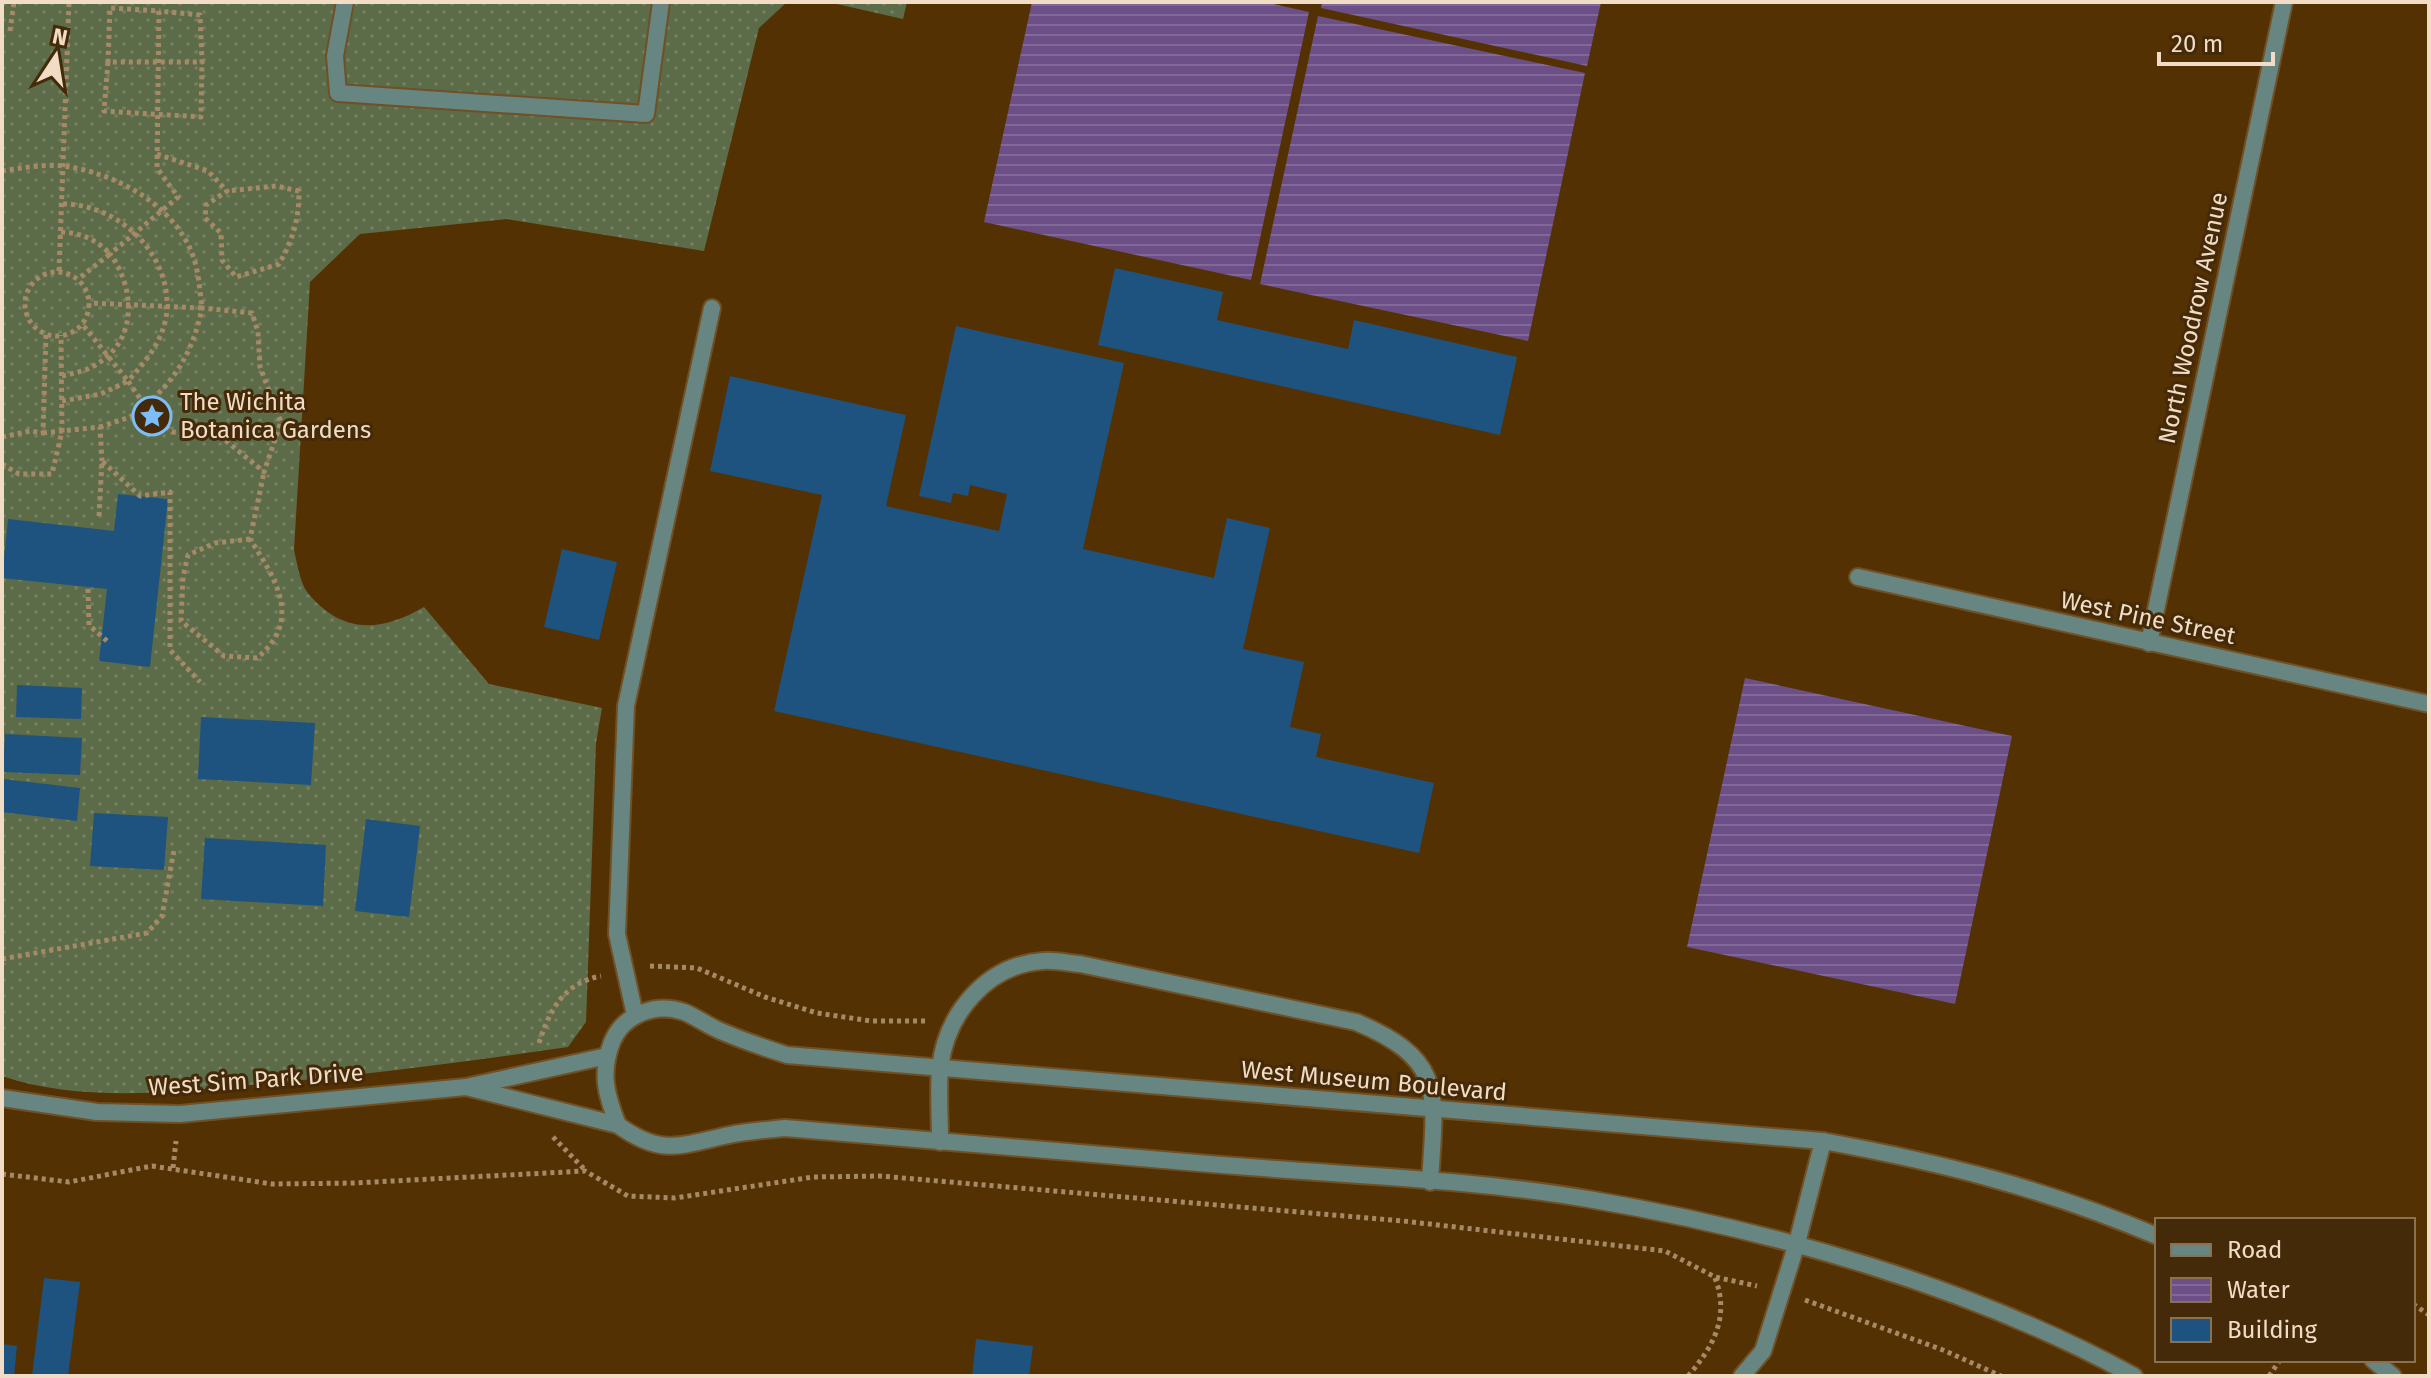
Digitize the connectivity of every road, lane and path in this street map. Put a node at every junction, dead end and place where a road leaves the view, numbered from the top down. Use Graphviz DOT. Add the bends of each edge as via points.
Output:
graph roads {
  1 [pos="14,2"];
  2 [pos="69,2"];
  3 [pos="345,2"];
  4 [pos="661,2"];
  5 [pos="2284,2"];
  6 [pos="159,11"];
  7 [pos="10,31"];
  8 [pos="158,59"];
  9 [pos="108,62"];
  10 [pos="202,62"];
  11 [pos="157,116"];
  12 [pos="157,154"];
  13 [pos="62,166"];
  14 [pos="2,171"];
  15 [pos="227,191"];
  16 [pos="63,204"];
  17 [pos="162,211"];
  18 [pos="61,232"];
  19 [pos="135,233"];
  20 [pos="110,254"];
  21 [pos="59,271"];
  22 [pos="78,279"];
  23 [pos="91,303"];
  24 [pos="131,305"];
  25 [pos="167,307"];
  26 [pos="202,308"];
  27 [pos="712,308"];
  28 [pos="82,324"];
  29 [pos="46,333"];
  30 [pos="61,335"];
  31 [pos="108,356"];
  32 [pos="62,376"];
  33 [pos="128,381"];
  34 [pos="62,401"];
  35 [pos="145,406"];
  36 [pos="100,427"];
  37 [pos="62,431"];
  38 [pos="43,433"];
  39 [pos="2,437"];
  40 [pos="102,461"];
  41 [pos="2,464"];
  42 [pos="264,472"];
  43 [pos="99,516"];
  44 [pos="250,539"];
  45 [pos="1858,577"];
  46 [pos="88,589"];
  47 [pos="107,641"];
  48 [pos="2149,643"];
  49 [pos="200,682"];
  50 [pos="2429,704"];
  51 [pos="174,850"];
  52 [pos="2,959"];
  53 [pos="635,1015"];
  54 [pos="607,1056"];
  55 [pos="940,1067"];
  56 [pos="466,1087"];
  57 [pos="2,1098"];
  58 [pos="1434,1110"];
  59 [pos="618,1125"];
  60 [pos="1823,1141"];
  61 [pos="940,1142"];
  62 [pos="2,1174"];
  63 [pos="1430,1182"];
  64 [pos="2155,1235"];
  65 [pos="1797,1243"];
  66 [pos="1715,1277"];
  67 [pos="1782,1292"];
  68 [pos="2376,1362"];
  69 [pos="1688,1376"];
  70 [pos="1742,1376"];
  71 [pos="2001,1376"];
  72 [pos="2134,1376"];
  73 [pos="2393,1376"];
  1 -- 7 [label="path"];
  2 -- 13 [label="path"];
  3 -- 4 [label="street" via="335,56 338,93 646,114"];
  5 -- 48 [label="street, North Woodrow Avenue"];
  6 -- 8 [label="path"];
  6 -- 9 [label="path" via="110,8"];
  6 -- 10 [label="path" via="200,15"];
  8 -- 9 [label="path"];
  8 -- 10 [label="path"];
  8 -- 11 [label="path"];
  9 -- 11 [label="path" via="104,111"];
  10 -- 11 [label="path" via="201,117"];
  11 -- 12 [label="path"];
  12 -- 15 [label="path" via="208,171"];
  12 -- 17 [label="path" via="157,168 178,197"];
  13 -- 14 [label="path"];
  13 -- 16 [label="path"];
  13 -- 17 [label="path" via="128,186"];
  15 -- 15 [label="path" via="206,205 205,218 221,233 222,260 236,277 279,264 299,216 299,191 276,186"];
  16 -- 18 [label="path"];
  16 -- 19 [label="path" via="107,211"];
  17 -- 19 [label="path"];
  17 -- 26 [label="path" via="194,259"];
  18 -- 20 [label="path" via="99,242"];
  18 -- 21 [label="path"];
  19 -- 20 [label="path"];
  19 -- 25 [label="path" via="153,255"];
  20 -- 22 [label="path"];
  20 -- 24 [label="path" via="122,270"];
  21 -- 22 [label="path"];
  21 -- 29 [label="path" via="34,280 25,300 29,320"];
  22 -- 23 [label="path"];
  23 -- 24 [label="path"];
  23 -- 28 [label="path"];
  24 -- 25 [label="path"];
  24 -- 31 [label="path" via="124,333"];
  25 -- 26 [label="path"];
  25 -- 33 [label="path" via="154,350"];
  26 -- 35 [label="path" via="184,364"];
  26 -- 42 [label="path" via="252,313 260,367 281,422"];
  27 -- 53 [label="street" via="626,706 617,934"];
  28 -- 30 [label="path"];
  28 -- 31 [label="path"];
  29 -- 30 [label="path"];
  29 -- 38 [label="path"];
  30 -- 32 [label="path"];
  31 -- 32 [label="path"];
  31 -- 33 [label="path"];
  32 -- 34 [label="path"];
  33 -- 34 [label="path" via="101,394"];
  33 -- 35 [label="path"];
  34 -- 37 [label="path"];
  35 -- 36 [label="path"];
  35 -- 42 [label="path" via="172,432 219,435"];
  36 -- 37 [label="path"];
  36 -- 40 [label="path"];
  37 -- 38 [label="path"];
  37 -- 41 [label="path" via="52,474 19,474"];
  38 -- 39 [label="path"];
  40 -- 43 [label="path"];
  40 -- 49 [label="path" via="140,496 170,492 170,650"];
  42 -- 44 [label="path"];
  44 -- 44 [label="path" via="278,583 282,610 275,643 257,658 224,656 181,621 183,577 188,555 215,543"];
  45 -- 48 [label="street, West Pine Street"];
  46 -- 47 [label="path" via="89,625"];
  48 -- 50 [label="street, West Pine Street"];
  51 -- 52 [label="path" via="162,916 147,933"];
  53 -- 54 [label="street" via="619,1026"];
  53 -- 55 [label="street, West Museum Boulevard" via="660,1009 683,1012 787,1055"];
  54 -- 56 [label="street"];
  54 -- 59 [label="street" via="603,1089"];
  55 -- 58 [label="street, West Museum Boulevard"];
  55 -- 58 [label="street" via="951,1021 973,993 1003,972 1042,961 1080,964 1356,1022 1384,1034 1418,1059 1429,1078"];
  55 -- 61 [label="street"];
  56 -- 57 [label="street, West Sim Park Drive" via="180,1114 97,1112"];
  56 -- 59 [label="street"];
  58 -- 60 [label="street, West Museum Boulevard"];
  58 -- 63 [label="street"];
  59 -- 61 [label="street" via="665,1148 785,1128"];
  60 -- 64 [label="street, West Museum Boulevard" via="2026,1186"];
  60 -- 65 [label="street"];
  61 -- 63 [label="street"];
  62 -- 66 [label="path" via="69,1182 152,1166 272,1184 313,1184 585,1171 628,1196 675,1198 813,1177 880,1176 1403,1221 1665,1251"];
  63 -- 65 [label="street" via="1584,1198"];
  65 -- 67 [label="street"];
  65 -- 72 [label="street" via="1916,1282"];
  66 -- 67 [label="path"];
  66 -- 69 [label="path" via="1723,1299 1719,1328"];
  67 -- 70 [label="street" via="1763,1351"];
  67 -- 71 [label="path"];
  68 -- 73 [label="street"];
}
